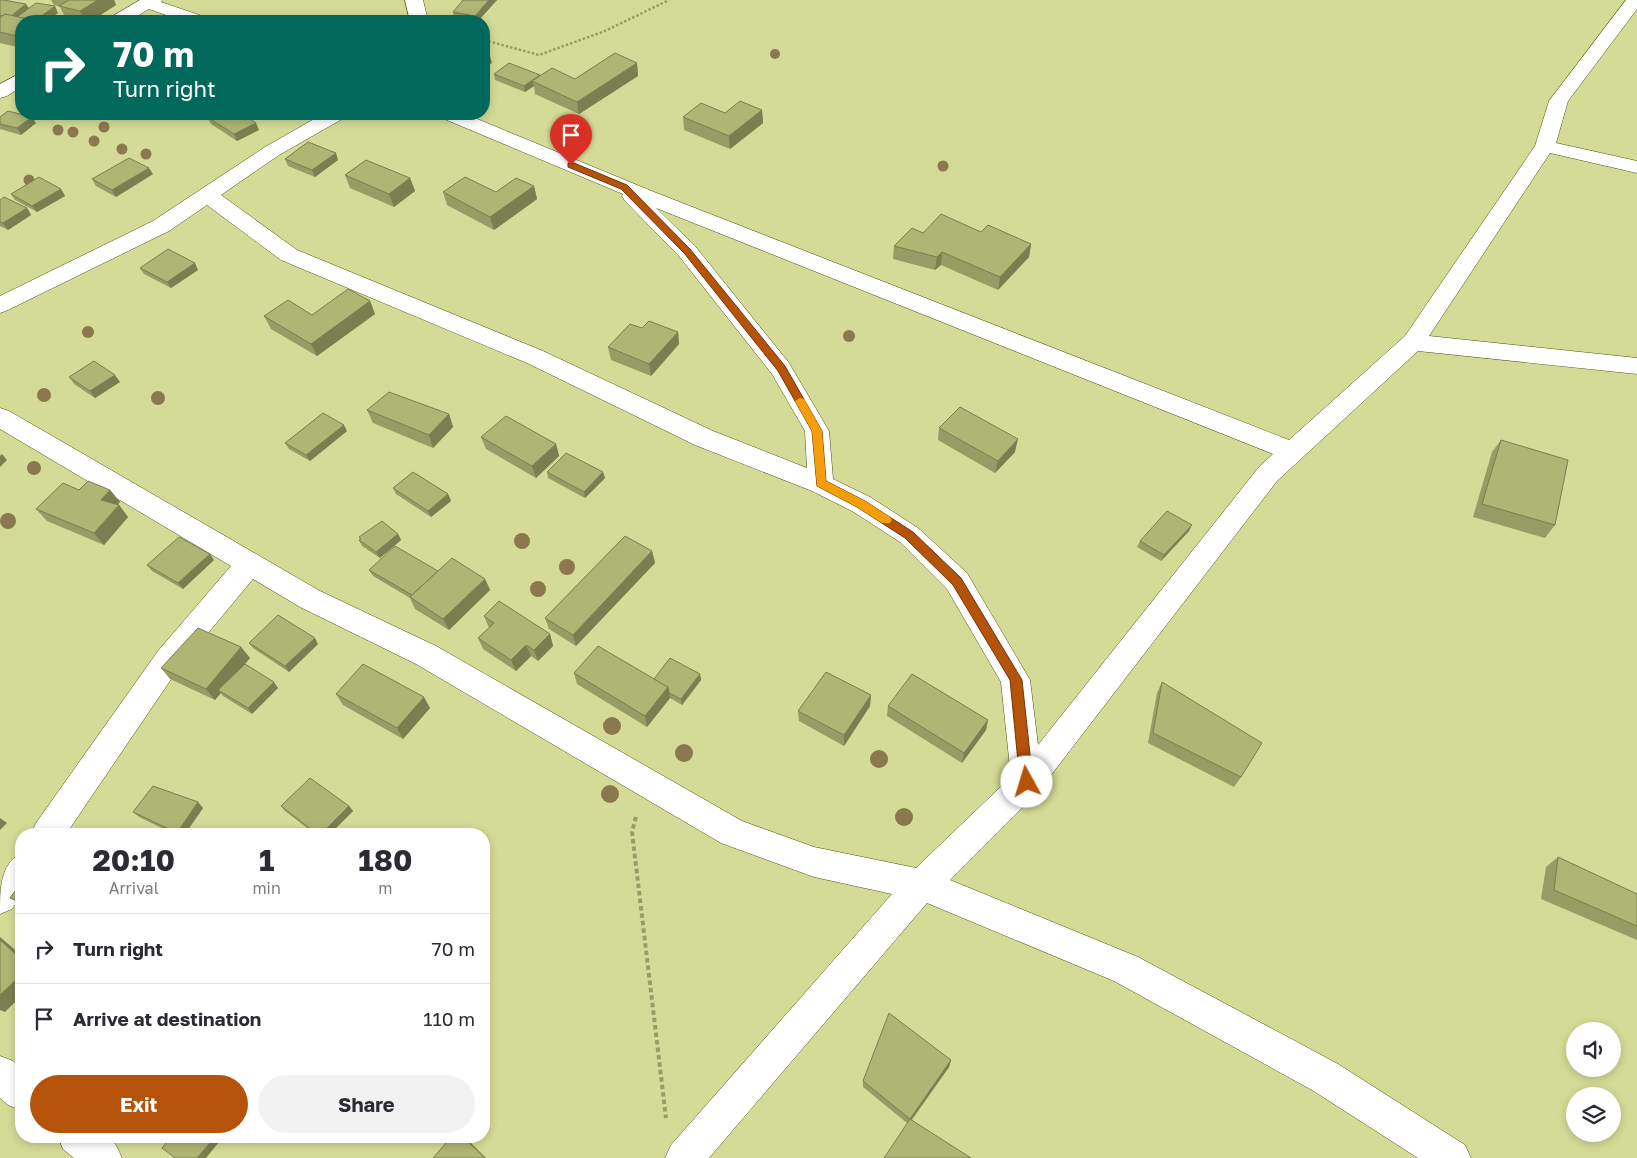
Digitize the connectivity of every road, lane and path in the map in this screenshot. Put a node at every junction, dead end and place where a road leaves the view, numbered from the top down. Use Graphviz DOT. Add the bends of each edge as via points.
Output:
graph roads {
  1 [pos="414,0"];
  2 [pos="668,0"];
  3 [pos="1635,0"];
  4 [pos="150,1"];
  5 [pos="128,15"];
  6 [pos="184,15"];
  7 [pos="418,15"];
  8 [pos="490,42"];
  9 [pos="15,83"];
  10 [pos="0,92"];
  11 [pos="326,120"];
  12 [pos="463,120"];
  13 [pos="1546,146"];
  14 [pos="1637,167"];
  15 [pos="624,187"];
  16 [pos="208,195"];
  17 [pos="0,305"];
  18 [pos="1413,342"];
  19 [pos="1637,366"];
  20 [pos="0,417"];
  21 [pos="1292,452"];
  22 [pos="821,484"];
  23 [pos="250,563"];
  24 [pos="646,782"];
  25 [pos="1027,782"];
  26 [pos="51,828"];
  27 [pos="15,877"];
  28 [pos="922,884"];
  29 [pos="0,898"];
  30 [pos="0,1074"];
  31 [pos="15,1087"];
  32 [pos="668,1128"];
  33 [pos="85,1143"];
  34 [pos="103,1158"];
  35 [pos="684,1158"];
  36 [pos="1452,1158"];
  1 -- 7 [label="street"];
  2 -- 8 [label="path" via="606,31 539,55"];
  3 -- 13 [label="street" via="1559,101"];
  4 -- 5 [label="street"];
  4 -- 6 [label="street"];
  9 -- 10 [label="street"];
  11 -- 16 [label="street" via="272,151"];
  12 -- 15 [label="street"];
  13 -- 14 [label="street"];
  13 -- 18 [label="street"];
  15 -- 21 [label="street"];
  15 -- 22 [label="street" via="687,251 782,369 817,431"];
  16 -- 17 [label="street" via="161,226"];
  16 -- 22 [label="street" via="288,254 535,357 704,438"];
  18 -- 19 [label="street"];
  18 -- 21 [label="street"];
  20 -- 23 [label="street"];
  21 -- 25 [label="street" via="1268,474"];
  22 -- 25 [label="street" via="861,504 909,535 957,581 1016,680"];
  23 -- 24 [label="street" via="310,599 426,655"];
  23 -- 26 [label="street" via="168,660"];
  24 -- 28 [label="street" via="732,832 814,862"];
  24 -- 32 [label="path" via="632,832"];
  25 -- 28 [label="street"];
  27 -- 29 [label="street"];
  28 -- 35 [label="street"];
  28 -- 36 [label="street" via="1126,969 1325,1077"];
  30 -- 31 [label="street"];
  33 -- 34 [label="street"];
}
